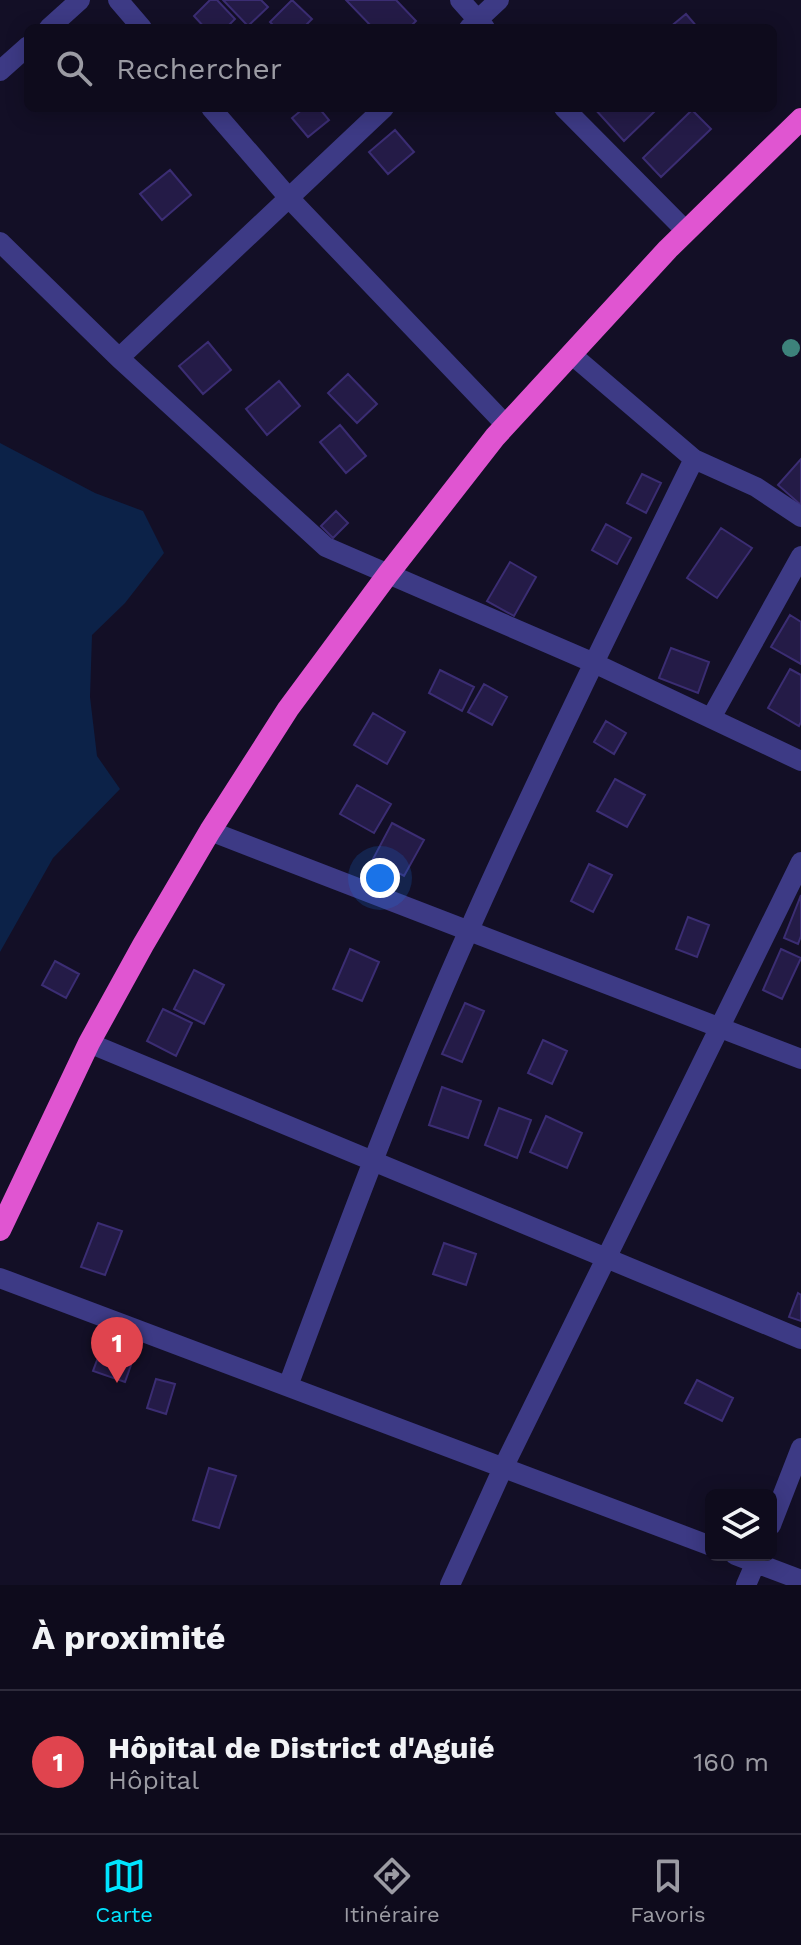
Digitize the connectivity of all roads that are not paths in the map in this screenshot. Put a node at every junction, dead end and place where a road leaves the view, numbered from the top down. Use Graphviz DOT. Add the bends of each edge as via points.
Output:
graph roads {
  1 [pos="80,0"];
  2 [pos="118,0"];
  3 [pos="460,0"];
  4 [pos="499,0"];
  5 [pos="53,24"];
  6 [pos="139,24"];
  7 [pos="476,24"];
  8 [pos="478,24"];
  9 [pos="24,50"];
  10 [pos="0,71"];
  11 [pos="214,112"];
  12 [pos="380,112"];
  13 [pos="568,112"];
  14 [pos="801,119"];
  15 [pos="289,198"];
  16 [pos="686,231"];
  17 [pos="0,242"];
  18 [pos="571,354"];
  19 [pos="119,358"];
  20 [pos="506,425"];
  21 [pos="694,459"];
  22 [pos="801,517"];
  23 [pos="801,556"];
  24 [pos="388,574"];
  25 [pos="594,663"];
  26 [pos="711,718"];
  27 [pos="801,761"];
  28 [pos="210,831"];
  29 [pos="801,862"];
  30 [pos="468,931"];
  31 [pos="721,1028"];
  32 [pos="89,1043"];
  33 [pos="801,1059"];
  34 [pos="372,1160"];
  35 [pos="0,1230"];
  36 [pos="606,1258"];
  37 [pos="0,1278"];
  38 [pos="801,1339"];
  39 [pos="288,1386"];
  40 [pos="801,1448"];
  41 [pos="503,1468"];
  42 [pos="777,1510"];
  43 [pos="705,1544"];
  44 [pos="757,1561"];
  45 [pos="762,1561"];
  46 [pos="801,1580"];
  47 [pos="450,1585"];
  48 [pos="746,1585"];
  1 -- 5 [label="street"];
  2 -- 6 [label="street"];
  3 -- 7 [label="street"];
  4 -- 8 [label="street"];
  9 -- 10 [label="street"];
  11 -- 15 [label="street"];
  12 -- 15 [label="street"];
  13 -- 16 [label="street"];
  14 -- 16 [label="highway"];
  15 -- 19 [label="street"];
  15 -- 20 [label="street"];
  16 -- 18 [label="highway"];
  17 -- 19 [label="street"];
  18 -- 20 [label="highway"];
  18 -- 21 [label="street"];
  19 -- 24 [label="street" via="326,547"];
  20 -- 24 [label="highway"];
  21 -- 22 [label="street" via="756,487"];
  21 -- 25 [label="street"];
  23 -- 26 [label="street"];
  24 -- 25 [label="street"];
  24 -- 28 [label="highway" via="288,709"];
  25 -- 26 [label="street"];
  25 -- 30 [label="street"];
  26 -- 27 [label="street"];
  28 -- 30 [label="street"];
  28 -- 32 [label="highway"];
  29 -- 31 [label="street"];
  30 -- 31 [label="street"];
  30 -- 34 [label="street"];
  31 -- 33 [label="street"];
  31 -- 36 [label="street"];
  32 -- 34 [label="street"];
  32 -- 35 [label="highway"];
  34 -- 36 [label="street"];
  34 -- 39 [label="street"];
  36 -- 38 [label="street"];
  36 -- 41 [label="street"];
  37 -- 39 [label="street"];
  39 -- 41 [label="street"];
  40 -- 42 [label="street"];
  41 -- 43 [label="street"];
  41 -- 47 [label="street"];
  44 -- 48 [label="street"];
  45 -- 46 [label="street"];
}
